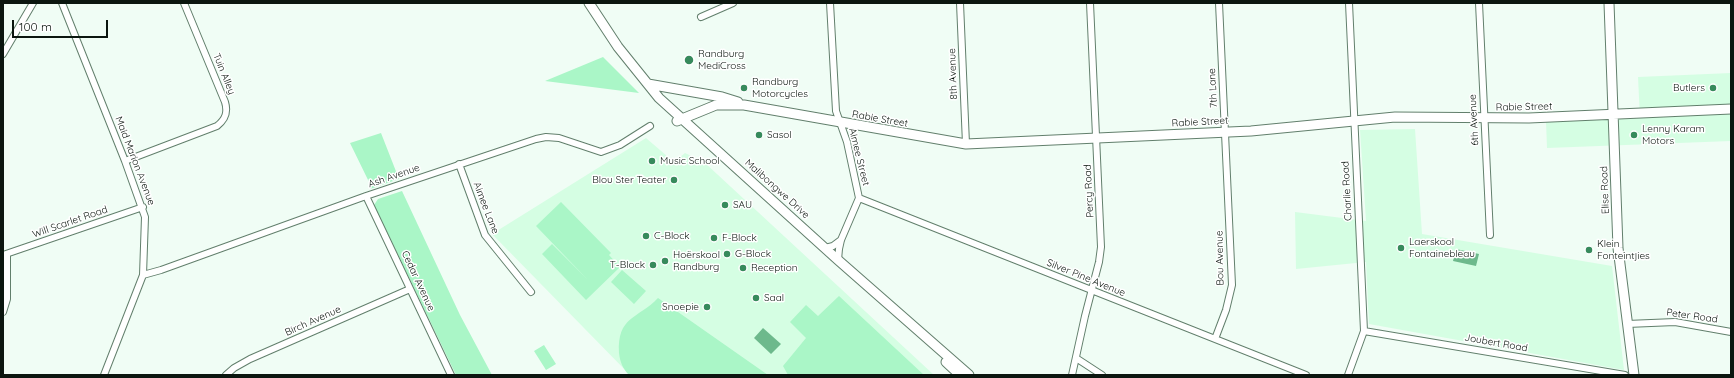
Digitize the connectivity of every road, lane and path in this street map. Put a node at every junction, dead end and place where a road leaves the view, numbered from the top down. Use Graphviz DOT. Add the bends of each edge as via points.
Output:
graph roads {
  1 [pos="33,3"];
  2 [pos="62,3"];
  3 [pos="184,3"];
  4 [pos="582,3"];
  5 [pos="589,3"];
  6 [pos="733,3"];
  7 [pos="830,3"];
  8 [pos="960,3"];
  9 [pos="1090,3"];
  10 [pos="1219,3"];
  11 [pos="1349,3"];
  12 [pos="1479,3"];
  13 [pos="1609,3"];
  14 [pos="701,17"];
  15 [pos="3,54"];
  16 [pos="648,84"];
  17 [pos="744,105"];
  18 [pos="1731,109"];
  19 [pos="1614,115"];
  20 [pos="1484,118"];
  21 [pos="680,120"];
  22 [pos="1354,120"];
  23 [pos="840,122"];
  24 [pos="650,126"];
  25 [pos="1226,132"];
  26 [pos="1096,138"];
  27 [pos="966,144"];
  28 [pos="125,161"];
  29 [pos="459,164"];
  30 [pos="366,196"];
  31 [pos="1228,196"];
  32 [pos="859,198"];
  33 [pos="143,208"];
  34 [pos="1490,235"];
  35 [pos="841,240"];
  36 [pos="825,248"];
  37 [pos="5,254"];
  38 [pos="838,260"];
  39 [pos="143,275"];
  40 [pos="410,289"];
  41 [pos="1091,291"];
  42 [pos="531,292"];
  43 [pos="3,312"];
  44 [pos="1627,324"];
  45 [pos="1364,331"];
  46 [pos="1731,332"];
  47 [pos="1215,340"];
  48 [pos="1076,358"];
  49 [pos="106,374"];
  50 [pos="226,375"];
  51 [pos="451,375"];
  52 [pos="960,375"];
  53 [pos="969,375"];
  54 [pos="1072,375"];
  55 [pos="1102,375"];
  56 [pos="1306,375"];
  57 [pos="1348,375"];
  58 [pos="1625,375"];
  59 [pos="1634,375"];
  1 -- 15 [label="street"];
  2 -- 28 [label="street, Maid Marion Avenue"];
  3 -- 28 [label="street, Tuin Alley" via="225,102 226,114 217,126"];
  4 -- 21 [label="street, Malibongwe Drive" via="627,68 653,99"];
  5 -- 16 [label="street, Malibongwe Drive" via="618,47"];
  6 -- 14 [label="street"];
  7 -- 23 [label="street, Aimee Street" via="836,106"];
  8 -- 27 [label="street, 8th Avenue"];
  9 -- 26 [label="street, Percy Road"];
  10 -- 25 [label="street, 7th Lane"];
  11 -- 22 [label="street, Charlie Road"];
  12 -- 20 [label="street, 6th Avenue"];
  13 -- 19 [label="street, Elise Road"];
  16 -- 17 [label="street" via="722,97"];
  16 -- 21 [label="street, Malibongwe Drive"];
  17 -- 21 [label="street, Rabie Street" via="716,105"];
  17 -- 23 [label="street, Rabie Street"];
  18 -- 19 [label="street, Rabie Street"];
  19 -- 20 [label="street, Rabie Street"];
  19 -- 44 [label="street, Elise Road" via="1618,248"];
  20 -- 22 [label="street, Rabie Street" via="1395,117"];
  20 -- 34 [label="street, 6th Avenue"];
  21 -- 36 [label="street, Malibongwe Drive"];
  21 -- 52 [label="street, Malibongwe Drive"];
  22 -- 25 [label="street, Rabie Street"];
  22 -- 45 [label="street, Charlie Road"];
  23 -- 27 [label="street, Rabie Street"];
  23 -- 32 [label="street, Aimee Street"];
  24 -- 29 [label="street, Ash Avenue" via="606,151 597,152 559,138 546,137"];
  25 -- 26 [label="street, Rabie Street"];
  25 -- 31 [label="street, 7th Lane"];
  26 -- 27 [label="street, Rabie Street"];
  26 -- 41 [label="street, Percy Road" via="1101,247"];
  28 -- 33 [label="street, Maid Marion Avenue"];
  29 -- 30 [label="street, Ash Avenue"];
  29 -- 42 [label="street, Aimee Lane" via="485,235"];
  30 -- 39 [label="street, Ash Avenue"];
  30 -- 40 [label="street, Cedar Avenue"];
  31 -- 47 [label="street, Bou Avenue" via="1232,285"];
  32 -- 35 [label="street, Aimee Street"];
  32 -- 41 [label="street, Silver Pine Avenue"];
  33 -- 37 [label="street, Will Scarlet Road"];
  33 -- 39 [label="street, Maid Marion Avenue"];
  35 -- 36 [label="street"];
  35 -- 38 [label="street, Aimee Street"];
  36 -- 38 [label="street, Malibongwe Drive"];
  37 -- 43 [label="street" via="7,299"];
  38 -- 53 [label="street, Malibongwe Drive"];
  39 -- 49 [label="street, Maid Marion Avenue"];
  40 -- 50 [label="street, Birch Avenue" via="250,359"];
  40 -- 51 [label="street, Cedar Avenue"];
  41 -- 47 [label="street, Silver Pine Avenue"];
  41 -- 48 [label="street, Percy Road"];
  44 -- 46 [label="street, Peter Road" via="1675,322"];
  44 -- 59 [label="street, Elise Road"];
  45 -- 57 [label="street, Charlie Road"];
  45 -- 58 [label="street, Joubert Road"];
  47 -- 56 [label="street, Silver Pine Avenue"];
  48 -- 54 [label="street, Percy Road"];
  48 -- 55 [label="street"];
}
